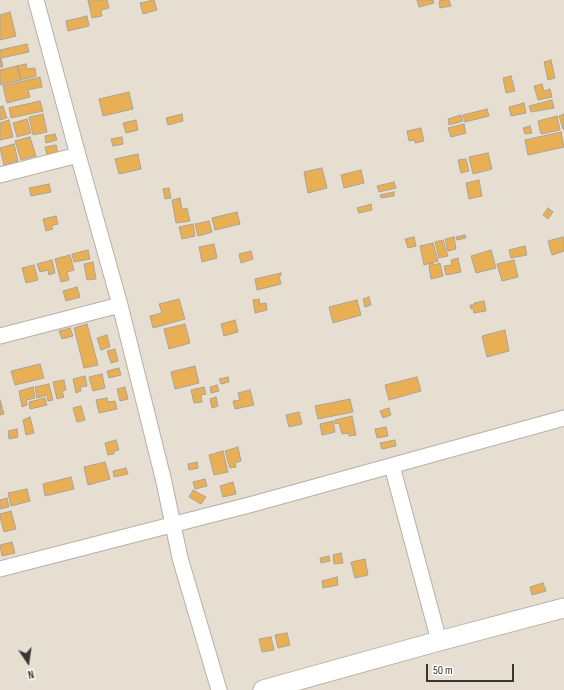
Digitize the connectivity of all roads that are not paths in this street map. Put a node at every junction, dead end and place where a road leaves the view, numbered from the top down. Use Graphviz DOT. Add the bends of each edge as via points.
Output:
graph roads {
  1 [pos="36,0"];
  2 [pos="78,155"];
  3 [pos="0,175"];
  4 [pos="120,305"];
  5 [pos="0,336"];
  6 [pos="564,418"];
  7 [pos="392,466"];
  8 [pos="173,526"];
  9 [pos="0,569"];
  10 [pos="564,608"];
  11 [pos="439,640"];
  12 [pos="220,690"];
  13 [pos="263,690"];
  1 -- 2 [label="street"];
  2 -- 3 [label="street"];
  2 -- 4 [label="street"];
  4 -- 5 [label="street"];
  4 -- 8 [label="street"];
  6 -- 7 [label="street"];
  7 -- 8 [label="street"];
  7 -- 11 [label="street"];
  8 -- 9 [label="street"];
  8 -- 12 [label="street" via="180,558"];
  10 -- 11 [label="main road"];
  11 -- 13 [label="main road"];
}
